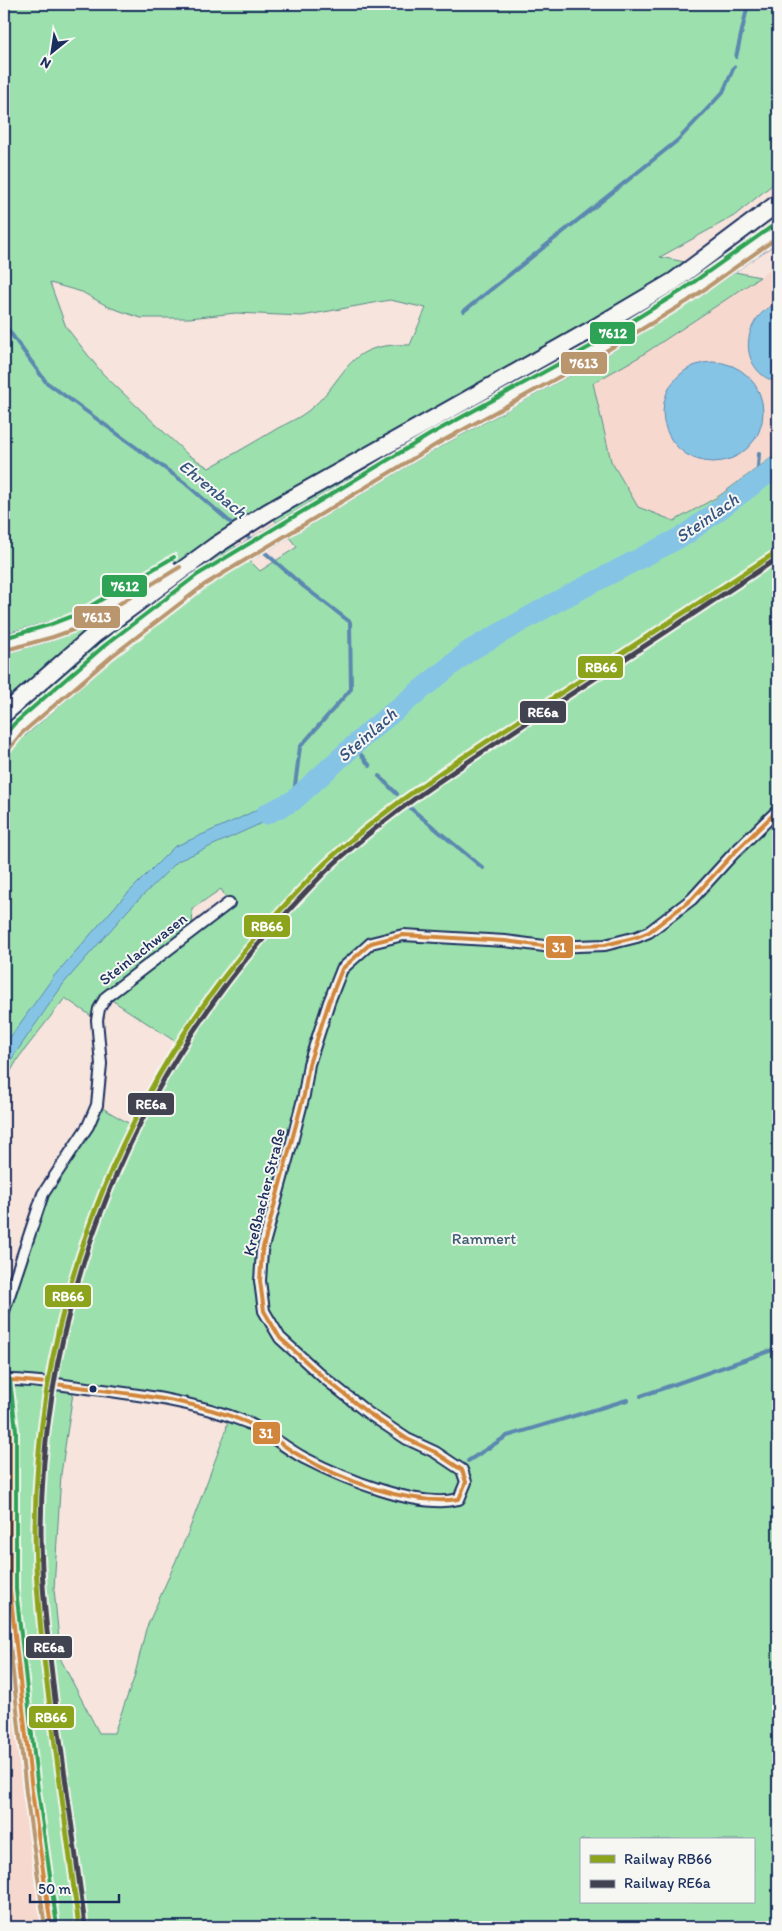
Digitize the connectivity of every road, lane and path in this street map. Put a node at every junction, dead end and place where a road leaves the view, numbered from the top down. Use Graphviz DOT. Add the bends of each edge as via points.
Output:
graph roads {
  1 [pos="778,203"];
  2 [pos="778,230"];
  3 [pos="221,542"];
  4 [pos="4,644"];
  5 [pos="4,714"];
  6 [pos="18,729"];
  7 [pos="4,741"];
  8 [pos="4,745"];
  9 [pos="778,810"];
  10 [pos="229,903"];
  11 [pos="4,1311"];
  12 [pos="4,1380"];
  13 [pos="51,1927"];
  1 -- 3 [label="highway" via="674,281 268,512"];
  2 -- 6 [label="highway" via="684,296 606,344 434,439 200,580 116,645"];
  3 -- 4 [label="highway" via="182,560 78,621"];
  3 -- 5 [label="highway" via="95,634"];
  6 -- 7 [label="highway"];
  6 -- 8 [label="highway"];
  9 -- 12 [label="street, Kreßbacher Straße" via="692,899 649,932 637,937 605,945 552,947 403,935 371,943 342,969 309,1064 297,1123 262,1251 260,1281 264,1311 280,1338 323,1377 368,1413 462,1470 466,1482 459,1500 432,1502 381,1490 303,1457 247,1423 184,1404 36,1380"];
  10 -- 11 [label="street, Steinlachwasen" via="106,997 98,1009 101,1064 97,1105 88,1126 43,1194"];
  12 -- 13 [label="street" via="10,1431 10,1589"];
}
